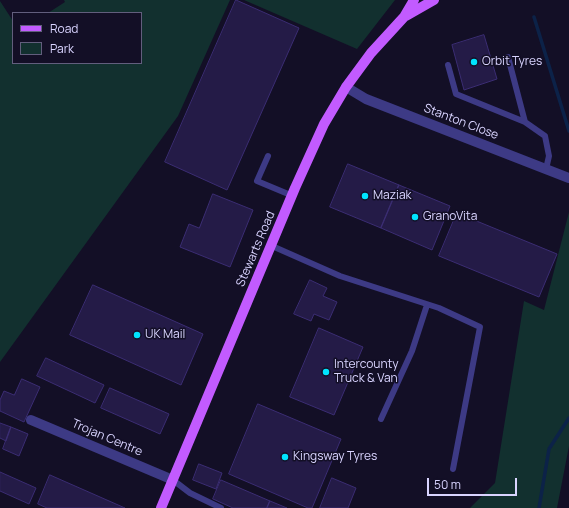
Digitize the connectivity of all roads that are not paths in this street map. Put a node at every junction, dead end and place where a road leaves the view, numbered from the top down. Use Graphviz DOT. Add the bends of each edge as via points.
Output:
graph roads {
  1 [pos="414,0"];
  2 [pos="434,0"];
  3 [pos="404,17"];
  4 [pos="508,57"];
  5 [pos="448,65"];
  6 [pos="346,88"];
  7 [pos="525,122"];
  8 [pos="268,156"];
  9 [pos="546,169"];
  10 [pos="569,178"];
  11 [pos="292,196"];
  12 [pos="272,246"];
  13 [pos="428,305"];
  14 [pos="381,419"];
  15 [pos="31,420"];
  16 [pos="453,469"];
  17 [pos="173,480"];
  18 [pos="161,508"];
  19 [pos="221,508"];
  1 -- 3 [label="main road, Stewarts Road"];
  2 -- 3 [label="main road, Stewarts Road"];
  3 -- 6 [label="main road, Stewarts Road" via="371,53"];
  4 -- 7 [label="lane"];
  5 -- 7 [label="lane" via="456,94"];
  6 -- 9 [label="street, Stanton Close" via="366,99"];
  6 -- 11 [label="main road, Stewarts Road" via="324,124"];
  7 -- 9 [label="lane" via="545,136 550,156"];
  8 -- 11 [label="lane" via="257,180"];
  9 -- 10 [label="street, Stanton Close"];
  11 -- 12 [label="main road, Stewarts Road"];
  12 -- 13 [label="lane" via="340,276"];
  12 -- 17 [label="main road, Stewarts Road"];
  13 -- 14 [label="lane" via="412,351"];
  13 -- 16 [label="lane" via="480,326"];
  15 -- 17 [label="street, Trojan Centre"];
  17 -- 18 [label="main road, Stewarts Road"];
  17 -- 19 [label="lane" via="190,493"];
}
